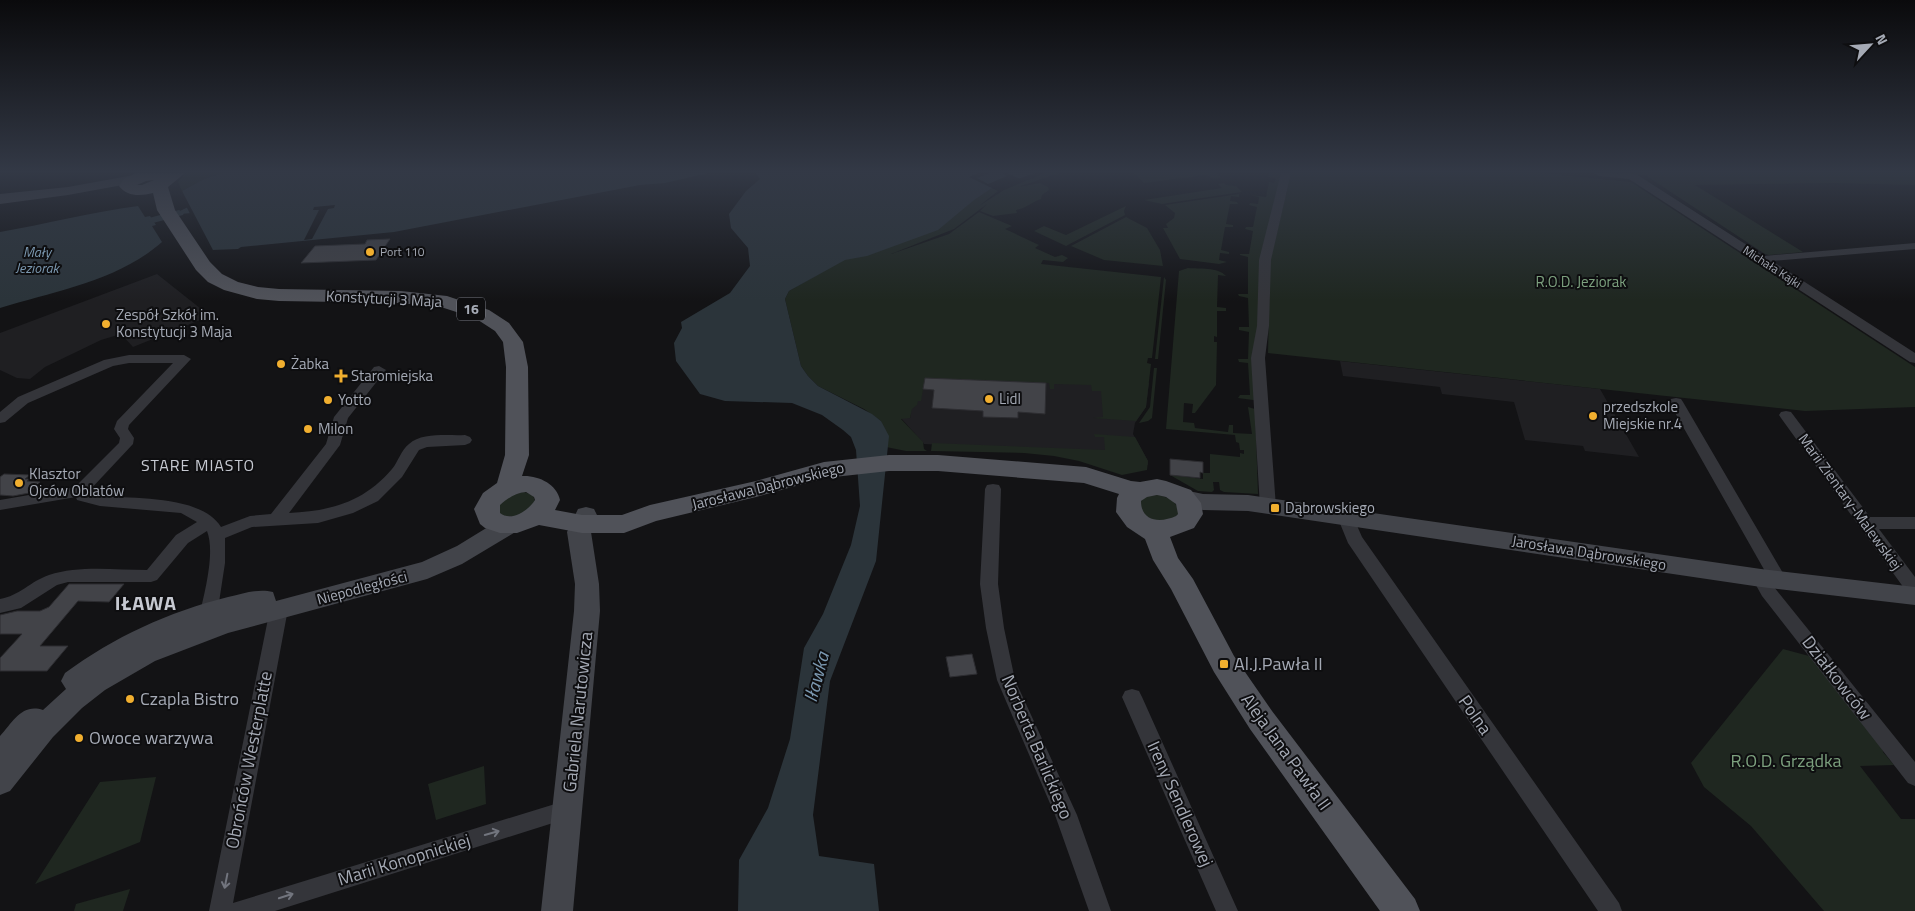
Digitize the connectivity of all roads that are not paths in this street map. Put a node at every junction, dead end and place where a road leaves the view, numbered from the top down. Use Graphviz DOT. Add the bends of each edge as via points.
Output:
graph roads {
  1 [pos="169,216"];
  2 [pos="1275,216"];
  3 [pos="1693,216"];
  4 [pos="1915,246"];
  5 [pos="1763,261"];
  6 [pos="1915,359"];
  7 [pos="379,370"];
  8 [pos="1676,402"];
  9 [pos="1786,415"];
  10 [pos="0,419"];
  11 [pos="465,440"];
  12 [pos="517,486"];
  13 [pos="993,489"];
  14 [pos="80,491"];
  15 [pos="1134,497"];
  16 [pos="0,505"];
  17 [pos="1266,507"];
  18 [pos="541,510"];
  19 [pos="1183,515"];
  20 [pos="1345,516"];
  21 [pos="276,519"];
  22 [pos="584,519"];
  23 [pos="499,523"];
  24 [pos="1865,523"];
  25 [pos="1915,523"];
  26 [pos="1146,526"];
  27 [pos="213,529"];
  28 [pos="1770,579"];
  29 [pos="1183,586"];
  30 [pos="1915,590"];
  31 [pos="1915,596"];
  32 [pos="0,606"];
  33 [pos="279,610"];
  34 [pos="207,620"];
  35 [pos="1132,697"];
  36 [pos="0,756"];
  37 [pos="1915,777"];
  38 [pos="0,782"];
  39 [pos="568,809"];
  40 [pos="220,911"];
  41 [pos="240,911"];
  42 [pos="557,911"];
  43 [pos="1100,911"];
  44 [pos="1227,911"];
  45 [pos="1402,911"];
  46 [pos="1611,911"];
  1 -- 12 [label="main road, Konstytucji 3 Maja / 16" via="209,274 240,290 286,295 430,300 460,305 492,320 509,334 516,350 516,455 511,471"];
  2 -- 17 [label="street" via="1266,260 1258,358"];
  3 -- 5 [label="street, Michała Kajki"];
  4 -- 5 [label="street"];
  5 -- 6 [label="street, Michała Kajki"];
  7 -- 21 [label="street" via="341,417 333,445"];
  8 -- 28 [label="street, Działkowców"];
  9 -- 24 [label="street, Marii Zientary-Malewskiej"];
  10 -- 14 [label="street" via="23,400 109,364 129,359 184,359 122,424 126,444"];
  11 -- 21 [label="street" via="424,442 414,447 397,473 372,497 347,509 318,517"];
  12 -- 18 [label="main road" via="537,486 544,490 548,497"];
  12 -- 23 [label="main road" via="490,500 486,507 486,514"];
  13 -- 43 [label="street, Norberta Barlickiego" via="989,584 1006,680 1066,815"];
  14 -- 16 [label="street"];
  14 -- 27 [label="street" via="82,496 100,501 182,508 191,511"];
  15 -- 19 [label="main road" via="1148,488 1164,488"];
  15 -- 22 [label="main road, Jarosława Dąbrowskiego" via="1085,484 1066,475 963,464 904,462 844,467 810,474 650,514 624,524"];
  15 -- 26 [label="main road" via="1132,517"];
  17 -- 19 [label="street, Jarosława Dąbrowskiego"];
  17 -- 20 [label="street, Jarosława Dąbrowskiego"];
  18 -- 22 [label="main road, Jarosława Dąbrowskiego"];
  18 -- 23 [label="main road" via="528,520"];
  19 -- 26 [label="main road" via="1166,529"];
  19 -- 29 [label="main road, Aleja Jana Pawła II" via="1174,534"];
  20 -- 28 [label="street, Jarosława Dąbrowskiego"];
  20 -- 46 [label="street, Polna" via="1360,548"];
  21 -- 27 [label="street"];
  22 -- 39 [label="street, Gabriela Narutowicza" via="579,542 587,584 588,611"];
  23 -- 33 [label="street, Niepodległości" via="462,555 442,565"];
  23 -- 34 [label="street, Niepodległości" via="422,562 254,601"];
  24 -- 25 [label="street"];
  24 -- 30 [label="street, Marii Zientary-Malewskiej"];
  26 -- 29 [label="main road, Aleja Jana Pawła II" via="1156,534 1166,560"];
  27 -- 32 [label="street" via="182,539 151,576 68,576 52,580 15,603"];
  27 -- 34 [label="street" via="216,572"];
  28 -- 31 [label="street, Jarosława Dąbrowskiego"];
  28 -- 37 [label="street, Działkowców" via="1768,591"];
  29 -- 45 [label="main road, Aleja Jana Pawła II" via="1224,664 1261,720"];
  33 -- 34 [label="street, Niepodległości"];
  33 -- 40 [label="street, Obrońców Westerplatte, one-way"];
  34 -- 36 [label="street, Niepodległości" via="142,638 99,663 57,694"];
  34 -- 38 [label="street, Niepodległości" via="93,684 73,699 35,737"];
  35 -- 44 [label="street, Ireny Sendlerowej"];
  41 -- 39 [label="street, Marii Konopnickiej, one-way"];
  39 -- 42 [label="street, Gabriela Narutowicza"];
}
